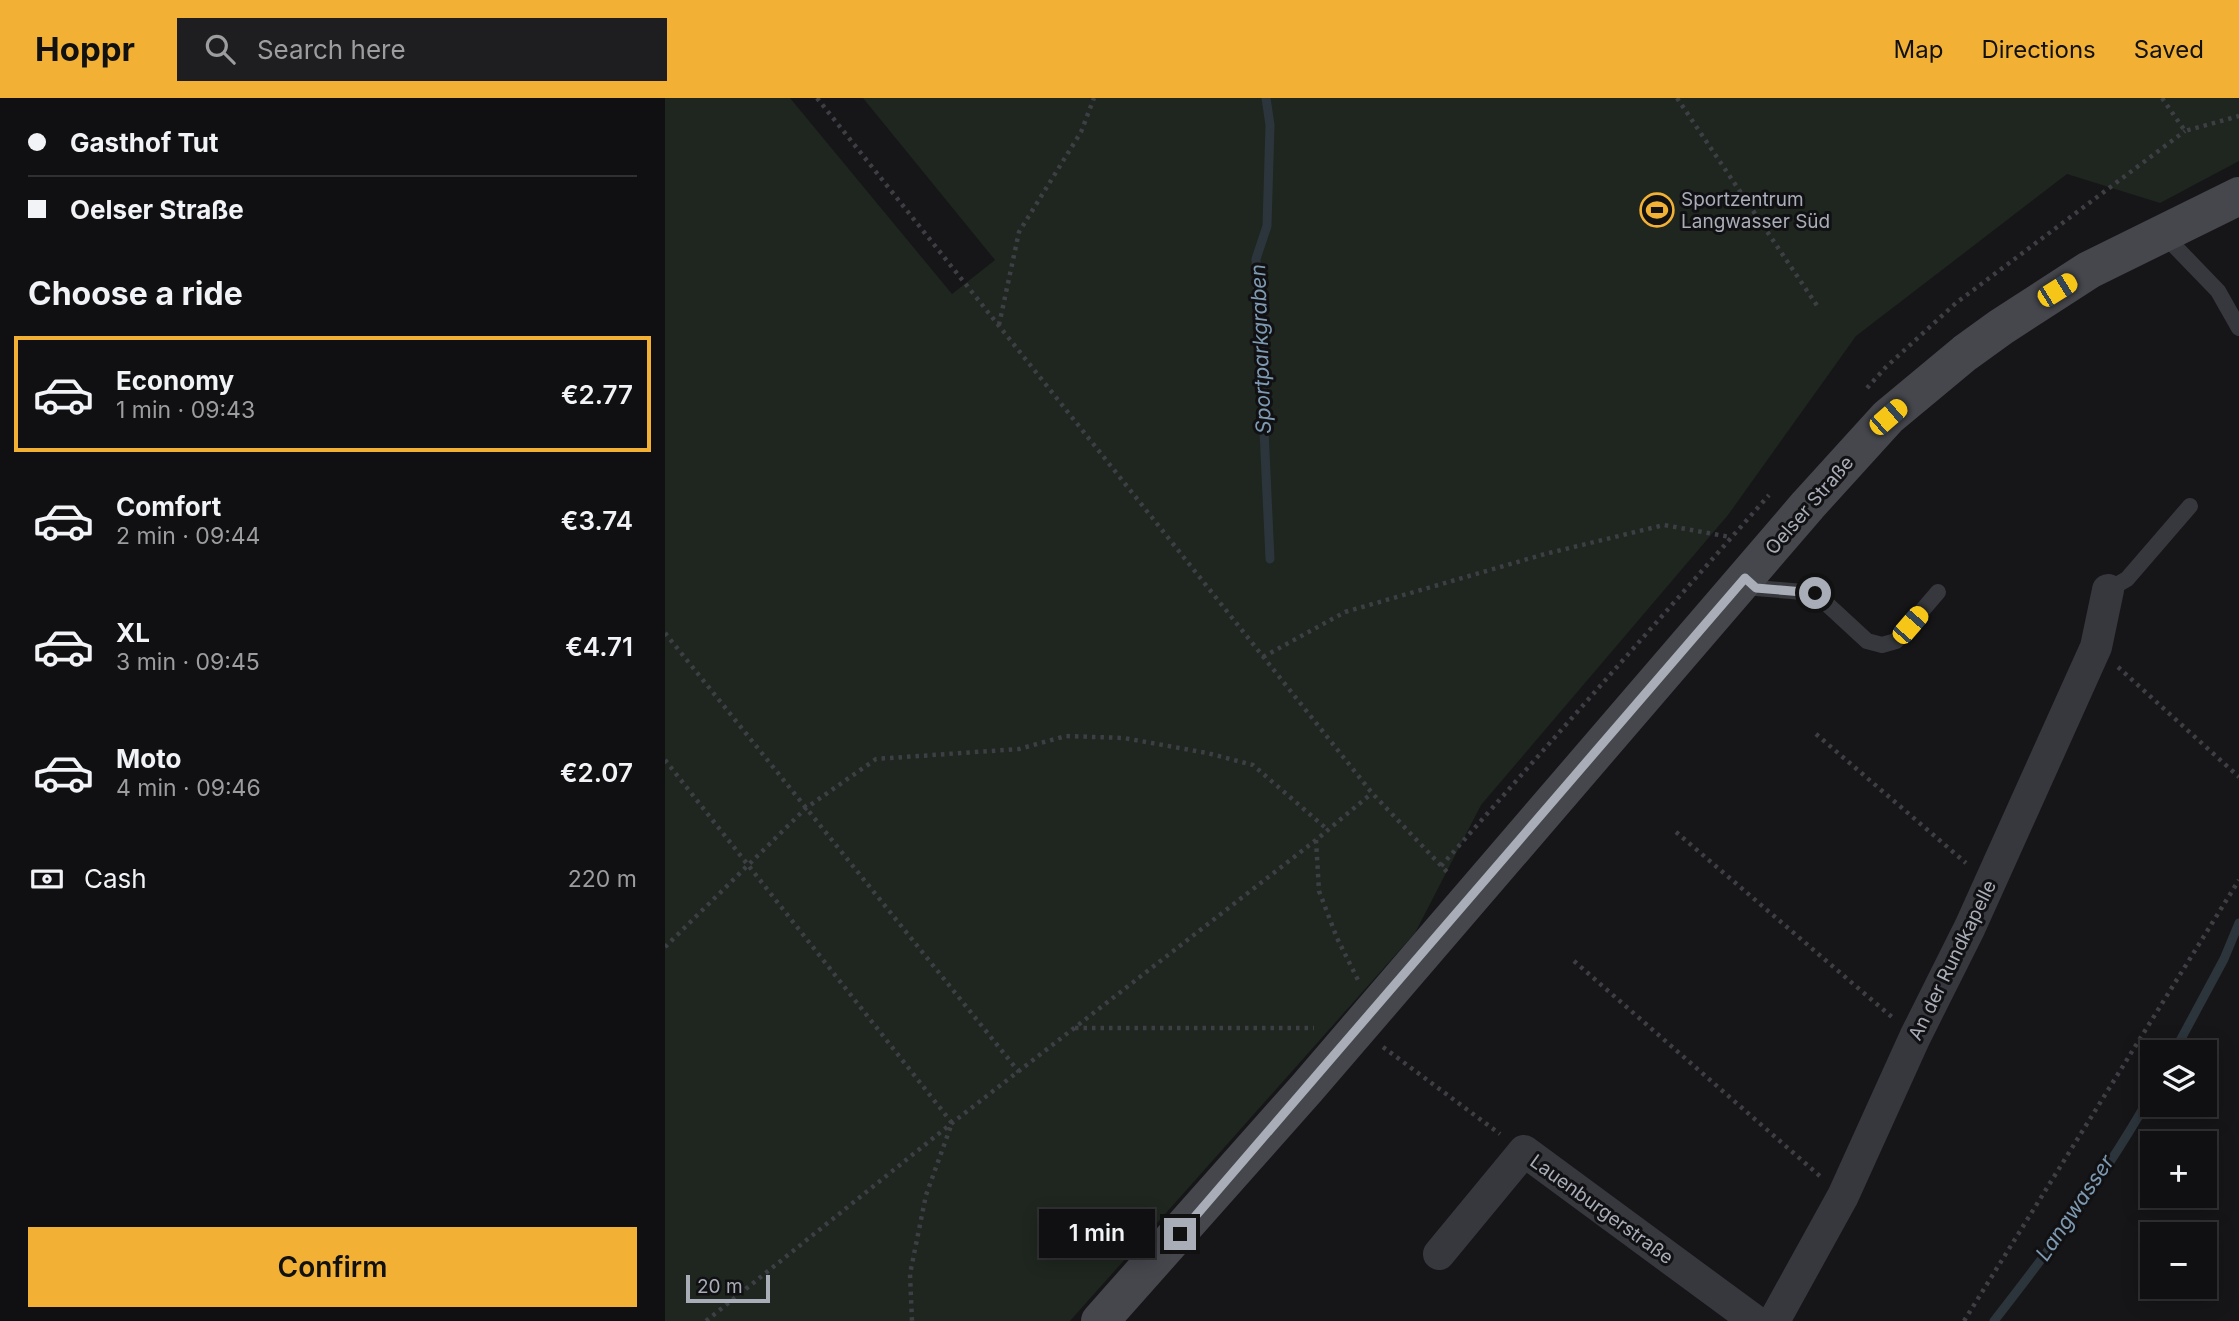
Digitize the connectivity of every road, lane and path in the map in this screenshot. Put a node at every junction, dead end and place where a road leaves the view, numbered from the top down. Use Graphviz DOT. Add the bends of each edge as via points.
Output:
graph roads {
  1 [pos="817,98"];
  2 [pos="1094,98"];
  3 [pos="1677,98"];
  4 [pos="2162,98"];
  5 [pos="2239,116"];
  6 [pos="2239,195"];
  7 [pos="2161,233"];
  8 [pos="1818,307"];
  9 [pos="999,326"];
  10 [pos="2239,328"];
  11 [pos="2190,506"];
  12 [pos="1730,537"];
  13 [pos="1745,578"];
  14 [pos="2108,590"];
  15 [pos="1938,593"];
  16 [pos="665,633"];
  17 [pos="2096,647"];
  18 [pos="1263,657"];
  19 [pos="1816,734"];
  20 [pos="665,760"];
  21 [pos="2239,777"];
  22 [pos="1371,793"];
  23 [pos="806,808"];
  24 [pos="1328,830"];
  25 [pos="1675,832"];
  26 [pos="1316,840"];
  27 [pos="748,865"];
  28 [pos="2239,880"];
  29 [pos="1989,883"];
  30 [pos="1471,897"];
  31 [pos="665,947"];
  32 [pos="1574,961"];
  33 [pos="1075,1028"];
  34 [pos="1358,1029"];
  35 [pos="1915,1037"];
  36 [pos="1019,1072"];
  37 [pos="952,1123"];
  38 [pos="1524,1151"];
  39 [pos="1843,1196"];
  40 [pos="1439,1254"];
  41 [pos="706,1321"];
  42 [pos="912,1321"];
  43 [pos="1101,1321"];
  44 [pos="1755,1321"];
  45 [pos="1774,1321"];
  46 [pos="1964,1321"];
  1 -- 9 [label="path"];
  2 -- 9 [label="path" via="1081,132 1019,232"];
  3 -- 8 [label="path"];
  4 -- 5 [label="path" via="2185,131"];
  6 -- 7 [label="main road, Oelser Straße"];
  7 -- 10 [label="lane" via="2218,290"];
  7 -- 13 [label="main road, Oelser Straße" via="2041,300 1927,384 1856,450"];
  9 -- 18 [label="path"];
  11 -- 14 [label="lane" via="2127,579"];
  12 -- 18 [label="path" via="1664,525 1545,554 1345,612"];
  13 -- 15 [label="lane" via="1756,588 1815,593 1867,641 1882,645 1896,641"];
  13 -- 30 [label="main road, Oelser Straße"];
  14 -- 17 [label="street, An der Rundkapelle"];
  16 -- 23 [label="path"];
  17 -- 21 [label="path"];
  17 -- 29 [label="street, An der Rundkapelle"];
  18 -- 22 [label="path"];
  19 -- 29 [label="path"];
  20 -- 27 [label="path"];
  22 -- 24 [label="path"];
  22 -- 30 [label="path"];
  23 -- 24 [label="path" via="876,759 1019,750 1066,736 1113,738 1253,765"];
  23 -- 27 [label="path"];
  23 -- 36 [label="path"];
  24 -- 26 [label="path"];
  25 -- 35 [label="path"];
  26 -- 33 [label="path"];
  26 -- 34 [label="path" via="1319,891 1362,989"];
  27 -- 31 [label="path"];
  27 -- 37 [label="path"];
  28 -- 46 [label="path"];
  29 -- 35 [label="street, An der Rundkapelle"];
  30 -- 34 [label="main road, Oelser Straße"];
  32 -- 39 [label="path"];
  33 -- 34 [label="path"];
  33 -- 36 [label="path"];
  34 -- 38 [label="path"];
  34 -- 43 [label="main road, Oelser Straße"];
  35 -- 39 [label="street, An der Rundkapelle"];
  36 -- 37 [label="path"];
  37 -- 41 [label="path"];
  37 -- 42 [label="path" via="926,1195 910,1274"];
  38 -- 40 [label="street, Lauenburgerstraße"];
  38 -- 44 [label="street, Lauenburgerstraße"];
  39 -- 45 [label="street, An der Rundkapelle"];
}
